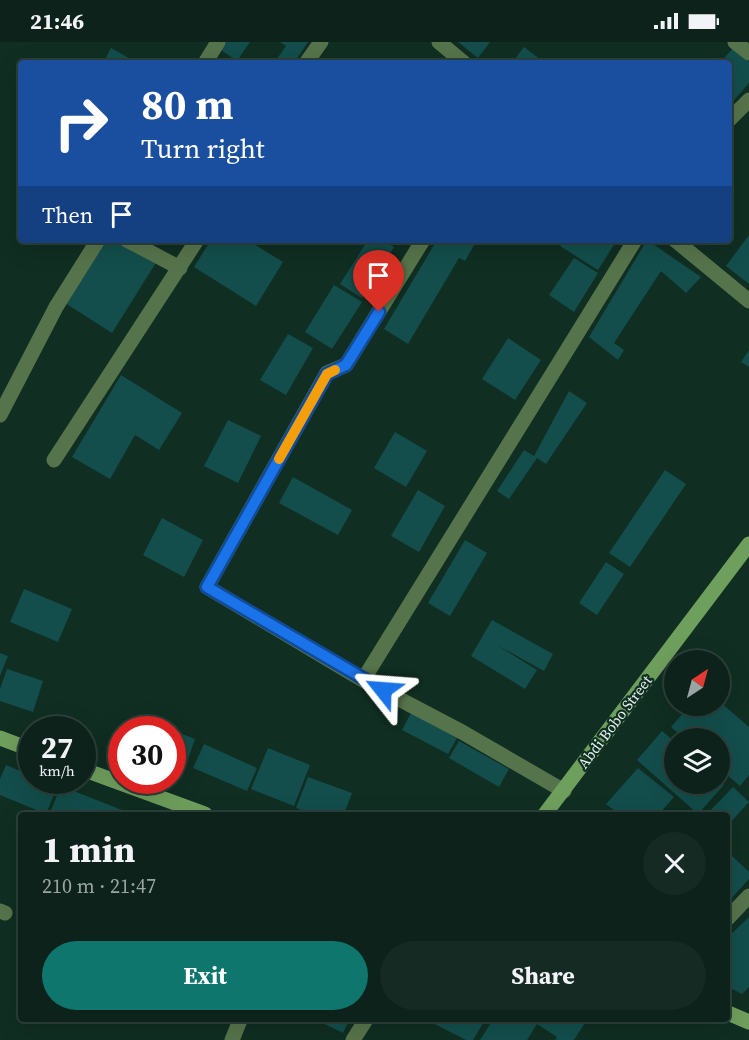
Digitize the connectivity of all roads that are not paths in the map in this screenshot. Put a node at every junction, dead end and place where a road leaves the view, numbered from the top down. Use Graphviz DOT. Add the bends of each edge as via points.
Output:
graph roads {
  1 [pos="218,42"];
  2 [pos="321,42"];
  3 [pos="439,42"];
  4 [pos="735,42"];
  5 [pos="749,53"];
  6 [pos="207,60"];
  7 [pos="308,60"];
  8 [pos="460,60"];
  9 [pos="749,100"];
  10 [pos="732,117"];
  11 [pos="96,243"];
  12 [pos="133,243"];
  13 [pos="194,243"];
  14 [pos="421,243"];
  15 [pos="633,243"];
  16 [pos="679,243"];
  17 [pos="180,268"];
  18 [pos="749,301"];
  19 [pos="0,415"];
  20 [pos="54,460"];
  21 [pos="749,544"];
  22 [pos="363,680"];
  23 [pos="0,738"];
  24 [pos="18,745"];
  25 [pos="96,774"];
  26 [pos="564,791"];
  27 [pos="200,812"];
  28 [pos="547,812"];
  29 [pos="749,896"];
  30 [pos="730,916"];
  31 [pos="730,1014"];
  32 [pos="239,1022"];
  33 [pos="364,1022"];
  34 [pos="749,1022"];
  35 [pos="232,1040"];
  36 [pos="353,1040"];
  1 -- 6 [label="street"];
  2 -- 7 [label="street"];
  3 -- 8 [label="street"];
  4 -- 5 [label="street"];
  9 -- 10 [label="street"];
  11 -- 19 [label="street" via="56,307"];
  12 -- 17 [label="street"];
  13 -- 17 [label="street"];
  14 -- 22 [label="street" via="346,365 327,374 207,587"];
  15 -- 22 [label="street"];
  16 -- 18 [label="street"];
  17 -- 20 [label="street"];
  21 -- 26 [label="main road, Abdi Bobo Street"];
  22 -- 26 [label="street"];
  23 -- 24 [label="main road"];
  25 -- 27 [label="main road"];
  26 -- 28 [label="main road, Abdi Bobo Street"];
  29 -- 30 [label="street"];
  31 -- 34 [label="main road"];
  32 -- 35 [label="street"];
  33 -- 36 [label="street"];
}
